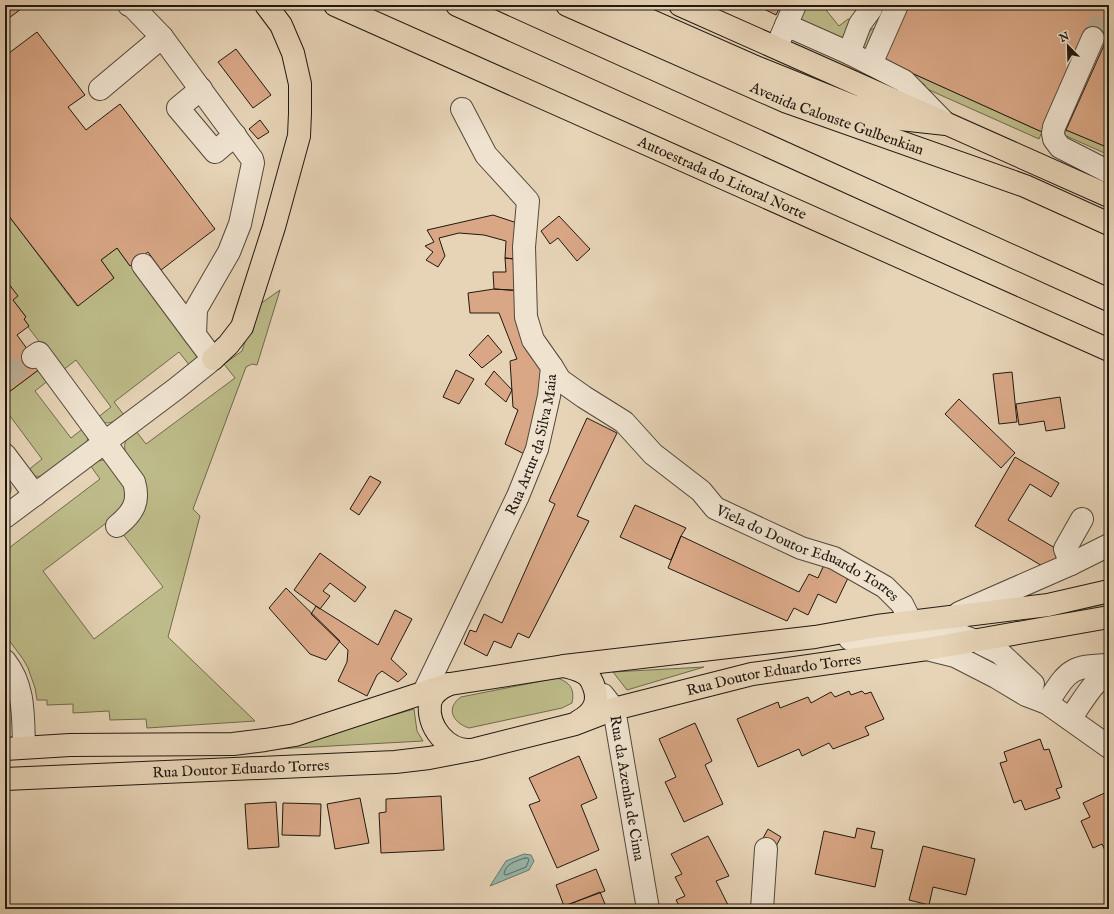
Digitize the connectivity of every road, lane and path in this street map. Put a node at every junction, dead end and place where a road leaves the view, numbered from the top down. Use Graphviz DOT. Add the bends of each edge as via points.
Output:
graph roads {
  1 [pos="129,5"];
  2 [pos="266,5"];
  3 [pos="335,5"];
  4 [pos="457,5"];
  5 [pos="567,5"];
  6 [pos="615,5"];
  7 [pos="680,5"];
  8 [pos="794,5"];
  9 [pos="897,5"];
  10 [pos="872,6"];
  11 [pos="786,25"];
  12 [pos="162,37"];
  13 [pos="1093,38"];
  14 [pos="775,48"];
  15 [pos="849,53"];
  16 [pos="871,64"];
  17 [pos="100,89"];
  18 [pos="201,89"];
  19 [pos="462,109"];
  20 [pos="946,124"];
  21 [pos="235,136"];
  22 [pos="1109,172"];
  23 [pos="1109,196"];
  24 [pos="1109,224"];
  25 [pos="143,265"];
  26 [pos="1109,300"];
  27 [pos="195,335"];
  28 [pos="1109,350"];
  29 [pos="33,357"];
  30 [pos="212,359"];
  31 [pos="552,367"];
  32 [pos="105,442"];
  33 [pos="5,455"];
  34 [pos="35,495"];
  35 [pos="5,517"];
  36 [pos="1082,519"];
  37 [pos="117,526"];
  38 [pos="1109,545"];
  39 [pos="1071,564"];
  40 [pos="1109,591"];
  41 [pos="1109,617"];
  42 [pos="949,618"];
  43 [pos="910,622"];
  44 [pos="1020,633"];
  45 [pos="815,637"];
  46 [pos="976,641"];
  47 [pos="927,649"];
  48 [pos="5,661"];
  49 [pos="1109,665"];
  50 [pos="564,666"];
  51 [pos="1109,671"];
  52 [pos="588,676"];
  53 [pos="5,682"];
  54 [pos="450,684"];
  55 [pos="1033,684"];
  56 [pos="424,692"];
  57 [pos="1047,703"];
  58 [pos="614,709"];
  59 [pos="1070,719"];
  60 [pos="575,724"];
  61 [pos="1109,747"];
  62 [pos="15,748"];
  63 [pos="476,749"];
  64 [pos="5,779"];
  65 [pos="766,849"];
  66 [pos="648,909"];
  67 [pos="762,909"];
  1 -- 12 [label="street"];
  2 -- 30 [label="main road" via="281,25 293,53 300,84 299,136 274,227 242,327 228,345"];
  3 -- 28 [label="main road, Autoestrada do Litoral Norte"];
  4 -- 26 [label="main road"];
  5 -- 24 [label="main road, Avenida Calouste Gulbenkian" via="787,102 1025,186"];
  6 -- 20 [label="main road" via="850,105 891,118"];
  7 -- 14 [label="main road"];
  8 -- 11 [label="street"];
  9 -- 16 [label="street"];
  10 -- 15 [label="street" via="860,24"];
  11 -- 14 [label="street"];
  11 -- 15 [label="street"];
  12 -- 17 [label="street"];
  12 -- 18 [label="street"];
  13 -- 22 [label="street" via="1053,133 1060,147"];
  14 -- 20 [label="main road"];
  15 -- 16 [label="street"];
  16 -- 20 [label="street" via="904,81"];
  18 -- 21 [label="street"];
  18 -- 21 [label="street" via="178,108 214,152"];
  19 -- 31 [label="street, Rua Artur da Silva Maia" via="486,155 528,201 524,247 526,317 533,340"];
  20 -- 23 [label="main road"];
  21 -- 27 [label="street" via="252,159 251,171 240,224 230,252 196,309"];
  25 -- 27 [label="street"];
  27 -- 30 [label="street"];
  29 -- 32 [label="street" via="39,353"];
  30 -- 32 [label="street"];
  31 -- 43 [label="street, Viela do Doutor Eduardo Torres" via="560,380 624,422 653,454 701,491 715,508 801,548 834,558 885,587 902,604"];
  31 -- 56 [label="street, Rua Artur da Silva Maia" via="549,396 537,449 518,496"];
  32 -- 34 [label="street"];
  32 -- 37 [label="street" via="130,474 137,490 130,515"];
  33 -- 34 [label="street"];
  34 -- 35 [label="street"];
  36 -- 39 [label="street" via="1065,550"];
  38 -- 39 [label="street"];
  39 -- 42 [label="street"];
  40 -- 42 [label="main road, Rua Doutor Eduardo Torres" via="1048,605"];
  41 -- 44 [label="main road, Rua Doutor Eduardo Torres"];
  42 -- 43 [label="main road, Rua Doutor Eduardo Torres"];
  43 -- 45 [label="main road, Rua Doutor Eduardo Torres"];
  44 -- 46 [label="main road, Rua Doutor Eduardo Torres"];
  44 -- 55 [label="street" via="1009,646 1010,651"];
  45 -- 46 [label="street, Rua Doutor Eduardo Torres" via="849,639 946,630"];
  45 -- 50 [label="main road, Rua Doutor Eduardo Torres"];
  46 -- 47 [label="main road, Rua Doutor Eduardo Torres"];
  46 -- 55 [label="street" via="1000,653"];
  47 -- 57 [label="street" via="955,656 1026,695"];
  47 -- 58 [label="main road, Rua Doutor Eduardo Torres" via="752,674"];
  48 -- 53 [label="street" via="8,675"];
  48 -- 62 [label="street" via="15,676 20,691"];
  49 -- 57 [label="street" via="1084,667 1067,673"];
  50 -- 52 [label="main road, Rua Doutor Eduardo Torres"];
  50 -- 54 [label="main road, Rua Doutor Eduardo Torres"];
  51 -- 59 [label="street" via="1093,686"];
  52 -- 58 [label="street, Rua da Azenha de Cima"];
  52 -- 60 [label="main road, Rua Doutor Eduardo Torres" via="596,692 596,702 593,711"];
  54 -- 56 [label="main road, Rua Doutor Eduardo Torres"];
  54 -- 63 [label="main road, Rua Doutor Eduardo Torres" via="441,688 430,703 434,727 446,742 456,748"];
  55 -- 57 [label="street"];
  56 -- 62 [label="main road, Rua Doutor Eduardo Torres" via="295,735 265,740 233,744"];
  57 -- 59 [label="street"];
  58 -- 60 [label="main road, Rua Doutor Eduardo Torres"];
  58 -- 66 [label="street, Rua da Azenha de Cima"];
  59 -- 61 [label="street"];
  60 -- 63 [label="main road, Rua Doutor Eduardo Torres"];
  63 -- 64 [label="main road, Rua Doutor Eduardo Torres" via="395,762"];
  65 -- 67 [label="street"];
}
